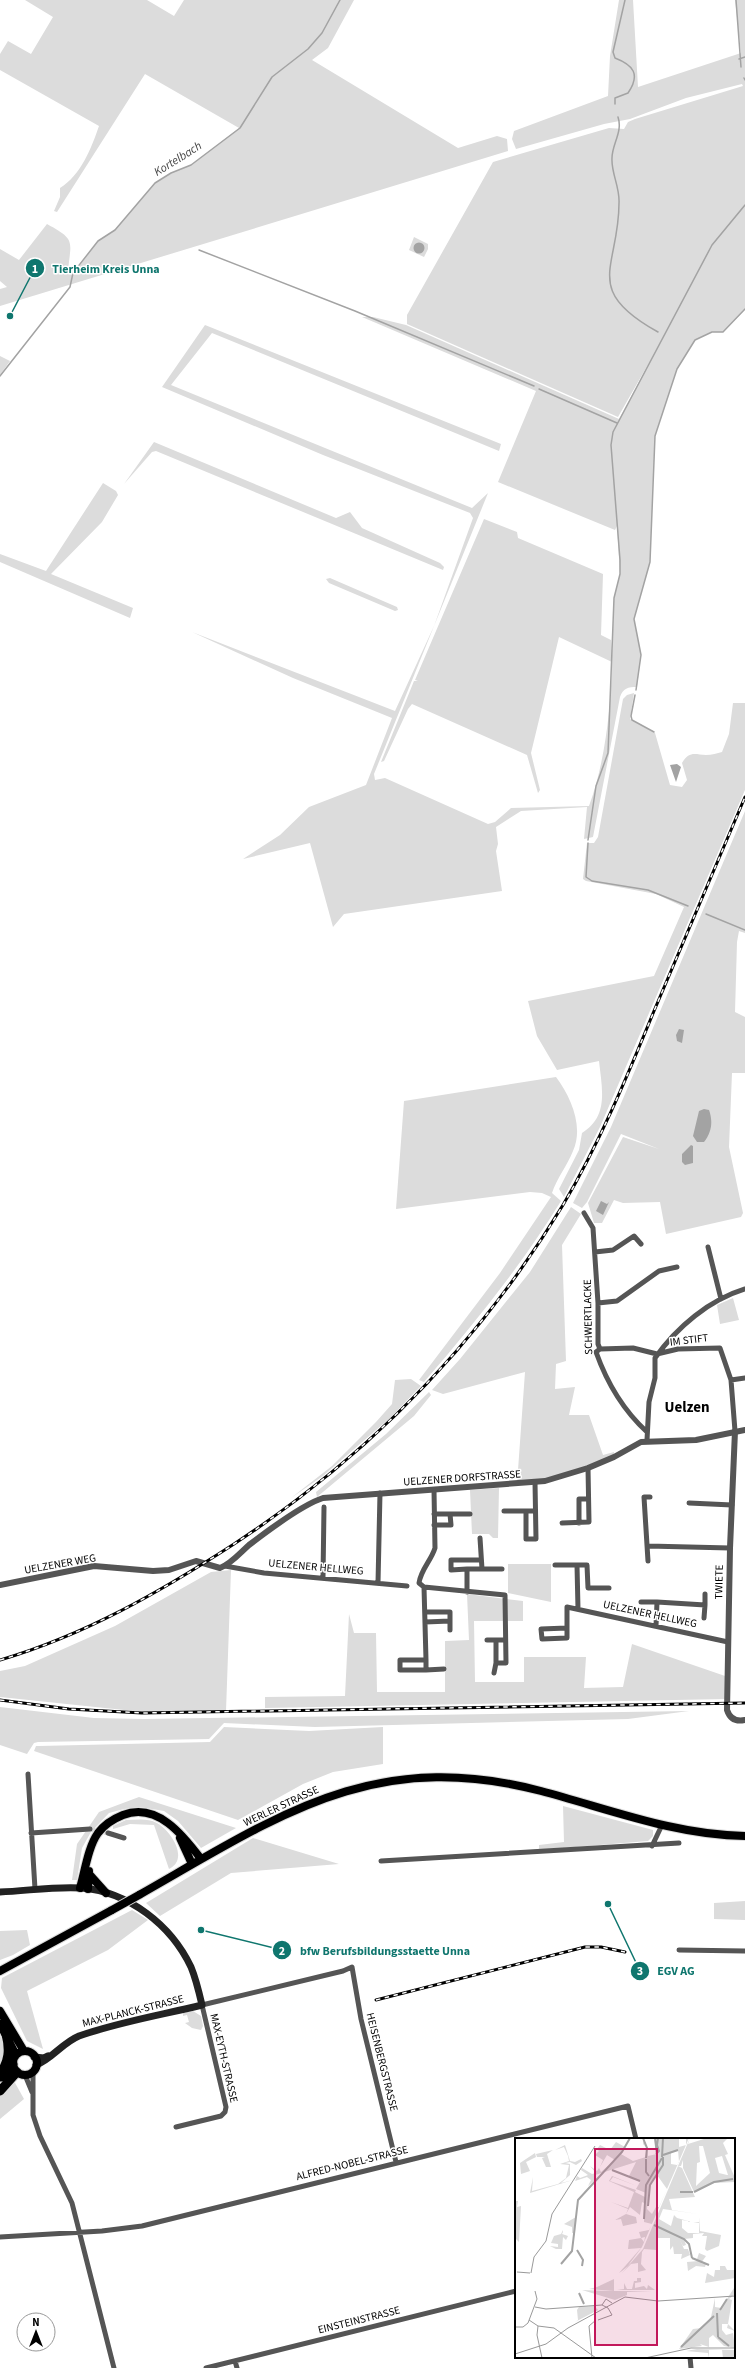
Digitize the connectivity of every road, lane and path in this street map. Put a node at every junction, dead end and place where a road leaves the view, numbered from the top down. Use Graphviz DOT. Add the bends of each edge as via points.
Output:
graph roads {
  1 [pos="584,1213"];
  2 [pos="641,1244"];
  3 [pos="708,1247"];
  4 [pos="595,1252"];
  5 [pos="677,1267"];
  6 [pos="745,1289"];
  7 [pos="721,1299"];
  8 [pos="598,1303"];
  9 [pos="600,1349"];
  10 [pos="657,1354"];
  11 [pos="745,1378"];
  12 [pos="731,1380"];
  13 [pos="745,1430"];
  14 [pos="735,1431"];
  15 [pos="647,1432"];
  16 [pos="647,1440"];
  17 [pos="588,1468"];
  18 [pos="535,1482"];
  19 [pos="434,1490"];
  20 [pos="380,1493"];
  21 [pos="645,1497"];
  22 [pos="588,1499"];
  23 [pos="689,1503"];
  24 [pos="732,1505"];
  25 [pos="324,1507"];
  26 [pos="504,1511"];
  27 [pos="526,1511"];
  28 [pos="535,1511"];
  29 [pos="434,1514"];
  30 [pos="450,1514"];
  31 [pos="470,1514"];
  32 [pos="579,1522"];
  33 [pos="562,1523"];
  34 [pos="434,1525"];
  35 [pos="480,1538"];
  36 [pos="648,1546"];
  37 [pos="730,1548"];
  38 [pos="481,1560"];
  39 [pos="648,1561"];
  40 [pos="555,1565"];
  41 [pos="577,1565"];
  42 [pos="225,1566"];
  43 [pos="482,1569"];
  44 [pos="502,1569"];
  45 [pos="467,1570"];
  46 [pos="323,1578"];
  47 [pos="378,1583"];
  48 [pos="0,1585"];
  49 [pos="407,1586"];
  50 [pos="424,1587"];
  51 [pos="578,1588"];
  52 [pos="588,1588"];
  53 [pos="609,1588"];
  54 [pos="467,1592"];
  55 [pos="705,1594"];
  56 [pos="642,1602"];
  57 [pos="656,1602"];
  58 [pos="705,1605"];
  59 [pos="578,1609"];
  60 [pos="425,1612"];
  61 [pos="704,1618"];
  62 [pos="450,1621"];
  63 [pos="425,1622"];
  64 [pos="656,1626"];
  65 [pos="567,1628"];
  66 [pos="450,1630"];
  67 [pos="487,1640"];
  68 [pos="496,1640"];
  69 [pos="505,1640"];
  70 [pos="728,1642"];
  71 [pos="426,1660"];
  72 [pos="496,1663"];
  73 [pos="444,1669"];
  74 [pos="426,1670"];
  75 [pos="494,1673"];
  76 [pos="745,1720"];
  77 [pos="28,1774"];
  78 [pos="662,1826"];
  79 [pos="90,1829"];
  80 [pos="31,1833"];
  81 [pos="108,1833"];
  82 [pos="179,1833"];
  83 [pos="745,1836"];
  84 [pos="124,1838"];
  85 [pos="679,1843"];
  86 [pos="652,1846"];
  87 [pos="90,1854"];
  88 [pos="201,1859"];
  89 [pos="381,1861"];
  90 [pos="192,1864"];
  91 [pos="89,1874"];
  92 [pos="84,1888"];
  93 [pos="35,1890"];
  94 [pos="0,1892"];
  95 [pos="106,1893"];
  96 [pos="679,1950"];
  97 [pos="745,1951"];
  98 [pos="352,1966"];
  99 [pos="0,1971"];
  100 [pos="202,2005"];
  101 [pos="0,2011"];
  102 [pos="0,2024"];
  103 [pos="6,2034"];
  104 [pos="20,2053"];
  105 [pos="27,2067"];
  106 [pos="0,2074"];
  107 [pos="0,2078"];
  108 [pos="0,2091"];
  109 [pos="32,2094"];
  110 [pos="176,2127"];
  111 [pos="636,2138"];
  112 [pos="396,2162"];
  113 [pos="80,2233"];
  114 [pos="0,2237"];
  115 [pos="515,2291"];
  116 [pos="690,2358"];
  117 [pos="235,2361"];
  118 [pos="114,2368"];
  119 [pos="206,2368"];
  120 [pos="237,2368"];
  121 [pos="691,2368"];
  1 -- 4 [label="street, SCHWERTLACKE" via="593,1228"];
  2 -- 4 [label="street" via="634,1236 613,1250"];
  3 -- 7 [label="street"];
  4 -- 8 [label="street, SCHWERTLACKE"];
  5 -- 8 [label="street" via="659,1271 617,1301"];
  6 -- 7 [label="street"];
  7 -- 10 [label="street" via="692,1319"];
  8 -- 9 [label="street, SCHWERTLACKE"];
  9 -- 10 [label="street, IM STIFT" via="633,1348"];
  9 -- 15 [label="street, SCHWERTLACKE" via="596,1352 610,1386 635,1421"];
  10 -- 12 [label="street, IM STIFT" via="678,1349 720,1348"];
  10 -- 15 [label="street"];
  11 -- 12 [label="street"];
  12 -- 14 [label="street, IM STIFT"];
  13 -- 14 [label="street, UELZENER DORFSTRASSE"];
  14 -- 16 [label="street, UELZENER DORFSTRASSE" via="696,1440"];
  14 -- 24 [label="street, TWIETE"];
  15 -- 16 [label="street"];
  16 -- 17 [label="street, UELZENER DORFSTRASSE"];
  17 -- 18 [label="street, UELZENER DORFSTRASSE" via="559,1478"];
  17 -- 22 [label="street"];
  18 -- 19 [label="street, UELZENER DORFSTRASSE"];
  18 -- 28 [label="street"];
  19 -- 20 [label="street, UELZENER DORFSTRASSE"];
  19 -- 29 [label="street"];
  20 -- 42 [label="street, UELZENER DORFSTRASSE" via="318,1500 264,1535"];
  20 -- 47 [label="street"];
  21 -- 36 [label="street"];
  22 -- 32 [label="street" via="579,1499"];
  22 -- 32 [label="street" via="589,1522"];
  23 -- 24 [label="street"];
  24 -- 37 [label="street, TWIETE"];
  25 -- 46 [label="street"];
  26 -- 27 [label="street"];
  27 -- 28 [label="street"];
  27 -- 28 [label="street" via="526,1539 536,1539"];
  29 -- 30 [label="street"];
  29 -- 34 [label="street"];
  30 -- 31 [label="street"];
  30 -- 34 [label="street" via="450,1524"];
  32 -- 33 [label="street"];
  34 -- 50 [label="street" via="435,1548 419,1580"];
  35 -- 38 [label="street"];
  36 -- 37 [label="street"];
  36 -- 39 [label="street"];
  37 -- 70 [label="street, TWIETE"];
  38 -- 43 [label="street"];
  38 -- 45 [label="street" via="451,1560 451,1570"];
  40 -- 41 [label="street"];
  41 -- 51 [label="street"];
  41 -- 52 [label="street" via="587,1565"];
  42 -- 46 [label="street, UELZENER HELLWEG" via="264,1573"];
  42 -- 48 [label="street, UELZENER WEG" via="216,1568 194,1562 169,1570 152,1571 87,1566"];
  43 -- 44 [label="street"];
  43 -- 45 [label="street"];
  45 -- 54 [label="street"];
  46 -- 47 [label="street, UELZENER HELLWEG"];
  47 -- 49 [label="street, UELZENER HELLWEG"];
  50 -- 54 [label="street"];
  50 -- 60 [label="street"];
  51 -- 52 [label="street"];
  51 -- 59 [label="street"];
  52 -- 53 [label="street"];
  54 -- 69 [label="street" via="505,1595"];
  55 -- 58 [label="street"];
  56 -- 57 [label="street"];
  57 -- 58 [label="street"];
  57 -- 64 [label="street"];
  58 -- 61 [label="street"];
  59 -- 64 [label="street, UELZENER HELLWEG"];
  59 -- 65 [label="street, UELZENER HELLWEG" via="567,1607"];
  60 -- 62 [label="street" via="450,1612"];
  60 -- 63 [label="street"];
  62 -- 63 [label="street"];
  62 -- 66 [label="street"];
  63 -- 71 [label="street"];
  64 -- 70 [label="street, UELZENER HELLWEG"];
  65 -- 65 [label="street" via="541,1629 542,1639 568,1638"];
  67 -- 68 [label="street"];
  68 -- 69 [label="street"];
  68 -- 72 [label="street"];
  69 -- 72 [label="street" via="506,1663"];
  70 -- 76 [label="street, TWIETE" via="727,1710 735,1720"];
  71 -- 74 [label="street"];
  71 -- 74 [label="street" via="400,1660 400,1670"];
  72 -- 75 [label="street"];
  73 -- 74 [label="street"];
  77 -- 80 [label="street"];
  78 -- 83 [label="main road"];
  78 -- 86 [label="street"];
  78 -- 88 [label="main road, WERLER STRASSE" via="542,1791 459,1777 424,1777 353,1788 308,1803"];
  79 -- 80 [label="street"];
  80 -- 93 [label="street"];
  81 -- 84 [label="street"];
  82 -- 87 [label="main road" via="166,1820 151,1814 125,1814 111,1821 98,1833"];
  82 -- 88 [label="main road"];
  82 -- 90 [label="main road"];
  85 -- 86 [label="street"];
  86 -- 89 [label="street"];
  87 -- 91 [label="main road"];
  87 -- 92 [label="main road"];
  88 -- 90 [label="main road, WERLER STRASSE"];
  90 -- 99 [label="main road, WERLER STRASSE, bridge"];
  91 -- 92 [label="main road"];
  91 -- 95 [label="main road"];
  92 -- 93 [label="main road, MAX-PLANCK-STRASSE"];
  92 -- 95 [label="main road, MAX-PLANCK-STRASSE"];
  93 -- 94 [label="main road, MAX-PLANCK-STRASSE"];
  95 -- 100 [label="main road, MAX-PLANCK-STRASSE" via="138,1907 172,1937 190,1967"];
  96 -- 97 [label="street"];
  98 -- 100 [label="street, MAX-PLANCK-STRASSE" via="343,1971"];
  98 -- 112 [label="street, HEISENBERGSTRASSE" via="360,2019"];
  100 -- 105 [label="main road, MAX-PLANCK-STRASSE" via="78,2037 50,2055 44,2062"];
  100 -- 110 [label="street, MAX-EYTH-STRASSE" via="226,2107 225,2112 221,2116"];
  101 -- 104 [label="main road"];
  102 -- 103 [label="main road"];
  103 -- 104 [label="main road"];
  103 -- 106 [label="highway" via="9,2052 6,2066"];
  104 -- 105 [label="main road"];
  104 -- 105 [label="main road"];
  105 -- 107 [label="highway" via="10,2070"];
  105 -- 108 [label="highway"];
  105 -- 109 [label="street"];
  105 -- 109 [label="street"];
  109 -- 113 [label="street" via="37,2127 67,2190"];
  111 -- 112 [label="street, ALFRED-NOBEL-STRASSE" via="628,2106"];
  112 -- 113 [label="street, ALFRED-NOBEL-STRASSE" via="142,2226"];
  113 -- 114 [label="street"];
  113 -- 118 [label="street"];
  115 -- 117 [label="street, EINSTEINSTRASSE"];
  116 -- 121 [label="street"];
  117 -- 119 [label="street, EINSTEINSTRASSE"];
  117 -- 120 [label="street"];
}
